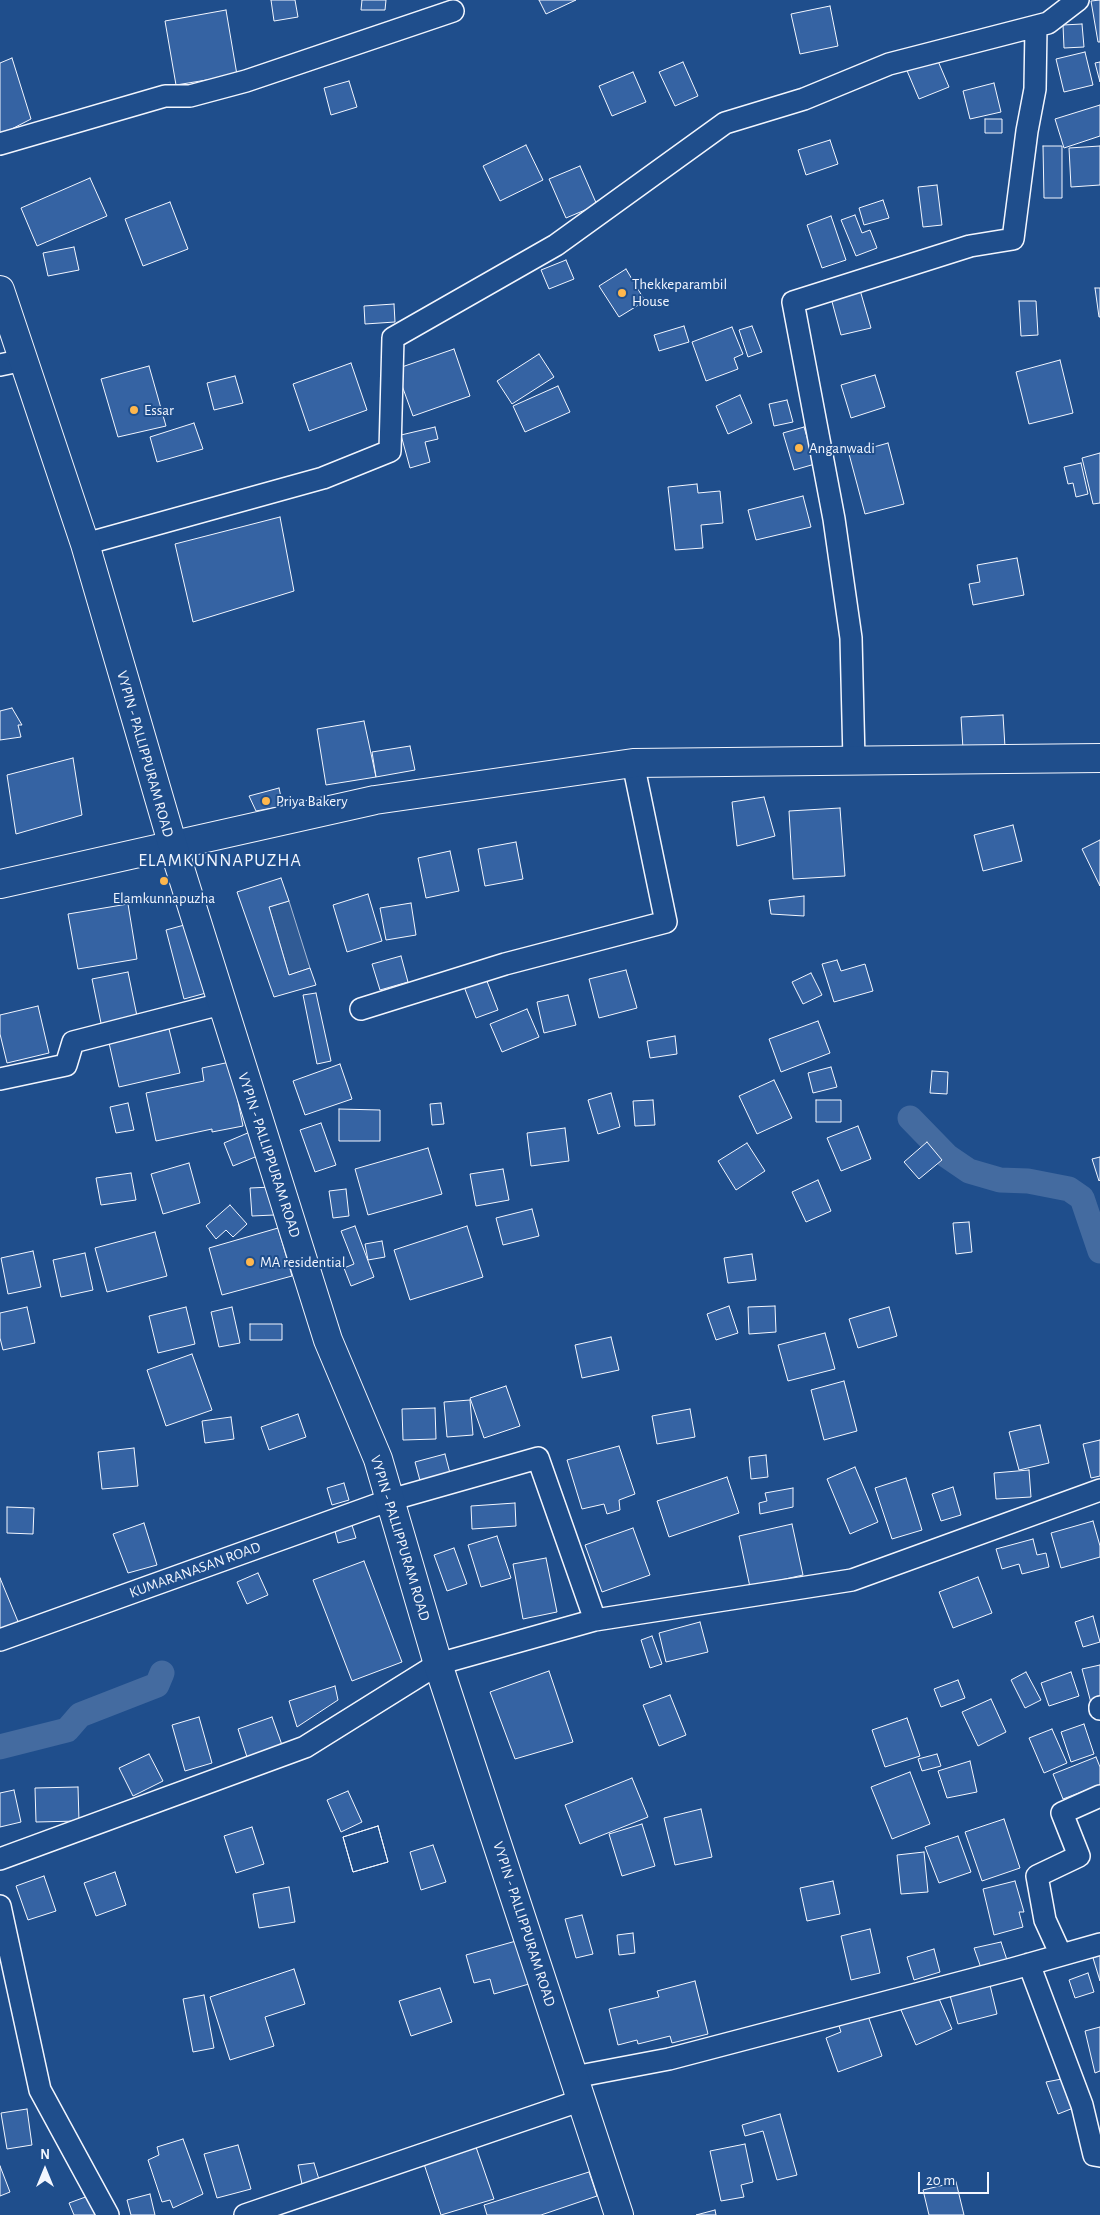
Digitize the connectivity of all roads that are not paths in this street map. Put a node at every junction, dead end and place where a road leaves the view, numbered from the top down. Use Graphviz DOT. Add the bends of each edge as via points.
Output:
graph roads {
  1 [pos="1078,0"];
  2 [pos="453,11"];
  3 [pos="1036,27"];
  4 [pos="0,144"];
  5 [pos="0,290"];
  6 [pos="12,363"];
  7 [pos="85,544"];
  8 [pos="1100,758"];
  9 [pos="854,760"];
  10 [pos="633,763"];
  11 [pos="173,846"];
  12 [pos="0,884"];
  13 [pos="221,1004"];
  14 [pos="361,1009"];
  15 [pos="0,1079"];
  16 [pos="1099,1493"];
  17 [pos="390,1500"];
  18 [pos="595,1620"];
  19 [pos="0,1640"];
  20 [pos="438,1664"];
  21 [pos="1100,1796"];
  22 [pos="0,1859"];
  23 [pos="0,1906"];
  24 [pos="1100,1944"];
  25 [pos="1061,1955"];
  26 [pos="1029,1964"];
  27 [pos="578,2089"];
  28 [pos="1100,2156"];
  29 [pos="108,2215"];
  30 [pos="246,2215"];
  31 [pos="619,2215"];
  1 -- 3 [label="street" via="1048,23"];
  2 -- 4 [label="street" via="246,81 190,96 165,96"];
  3 -- 7 [label="street" via="889,64 804,99 725,123 556,245 393,338 390,451 323,478"];
  3 -- 9 [label="street" via="1035,89 1013,239 970,246 793,302 834,519 852,638"];
  5 -- 6 [label="main road, VYPIN - PALLIPPURAM ROAD"];
  6 -- 7 [label="main road, VYPIN - PALLIPPURAM ROAD"];
  7 -- 11 [label="main road, VYPIN - PALLIPPURAM ROAD"];
  8 -- 9 [label="main road"];
  9 -- 10 [label="main road"];
  10 -- 11 [label="main road" via="375,800"];
  10 -- 14 [label="street" via="666,922 505,964"];
  11 -- 12 [label="main road"];
  11 -- 13 [label="main road, VYPIN - PALLIPPURAM ROAD"];
  13 -- 15 [label="street" via="73,1042 66,1065"];
  13 -- 17 [label="main road, VYPIN - PALLIPPURAM ROAD" via="328,1340 378,1459"];
  16 -- 18 [label="street" via="852,1580"];
  17 -- 18 [label="street, KUMARANASAN ROAD" via="538,1458"];
  17 -- 19 [label="street, KUMARANASAN ROAD"];
  17 -- 20 [label="main road, VYPIN - PALLIPPURAM ROAD"];
  18 -- 20 [label="street"];
  20 -- 22 [label="street" via="305,1747"];
  20 -- 27 [label="main road, VYPIN - PALLIPPURAM ROAD"];
  21 -- 25 [label="street" via="1062,1812 1078,1856 1037,1876 1045,1920"];
  23 -- 29 [label="street" via="40,2090"];
  24 -- 25 [label="street"];
  25 -- 26 [label="street"];
  26 -- 27 [label="street" via="669,2059"];
  26 -- 28 [label="street" via="1082,2105 1094,2155"];
  27 -- 30 [label="street"];
  27 -- 31 [label="main road, VYPIN - PALLIPPURAM ROAD"];
}
